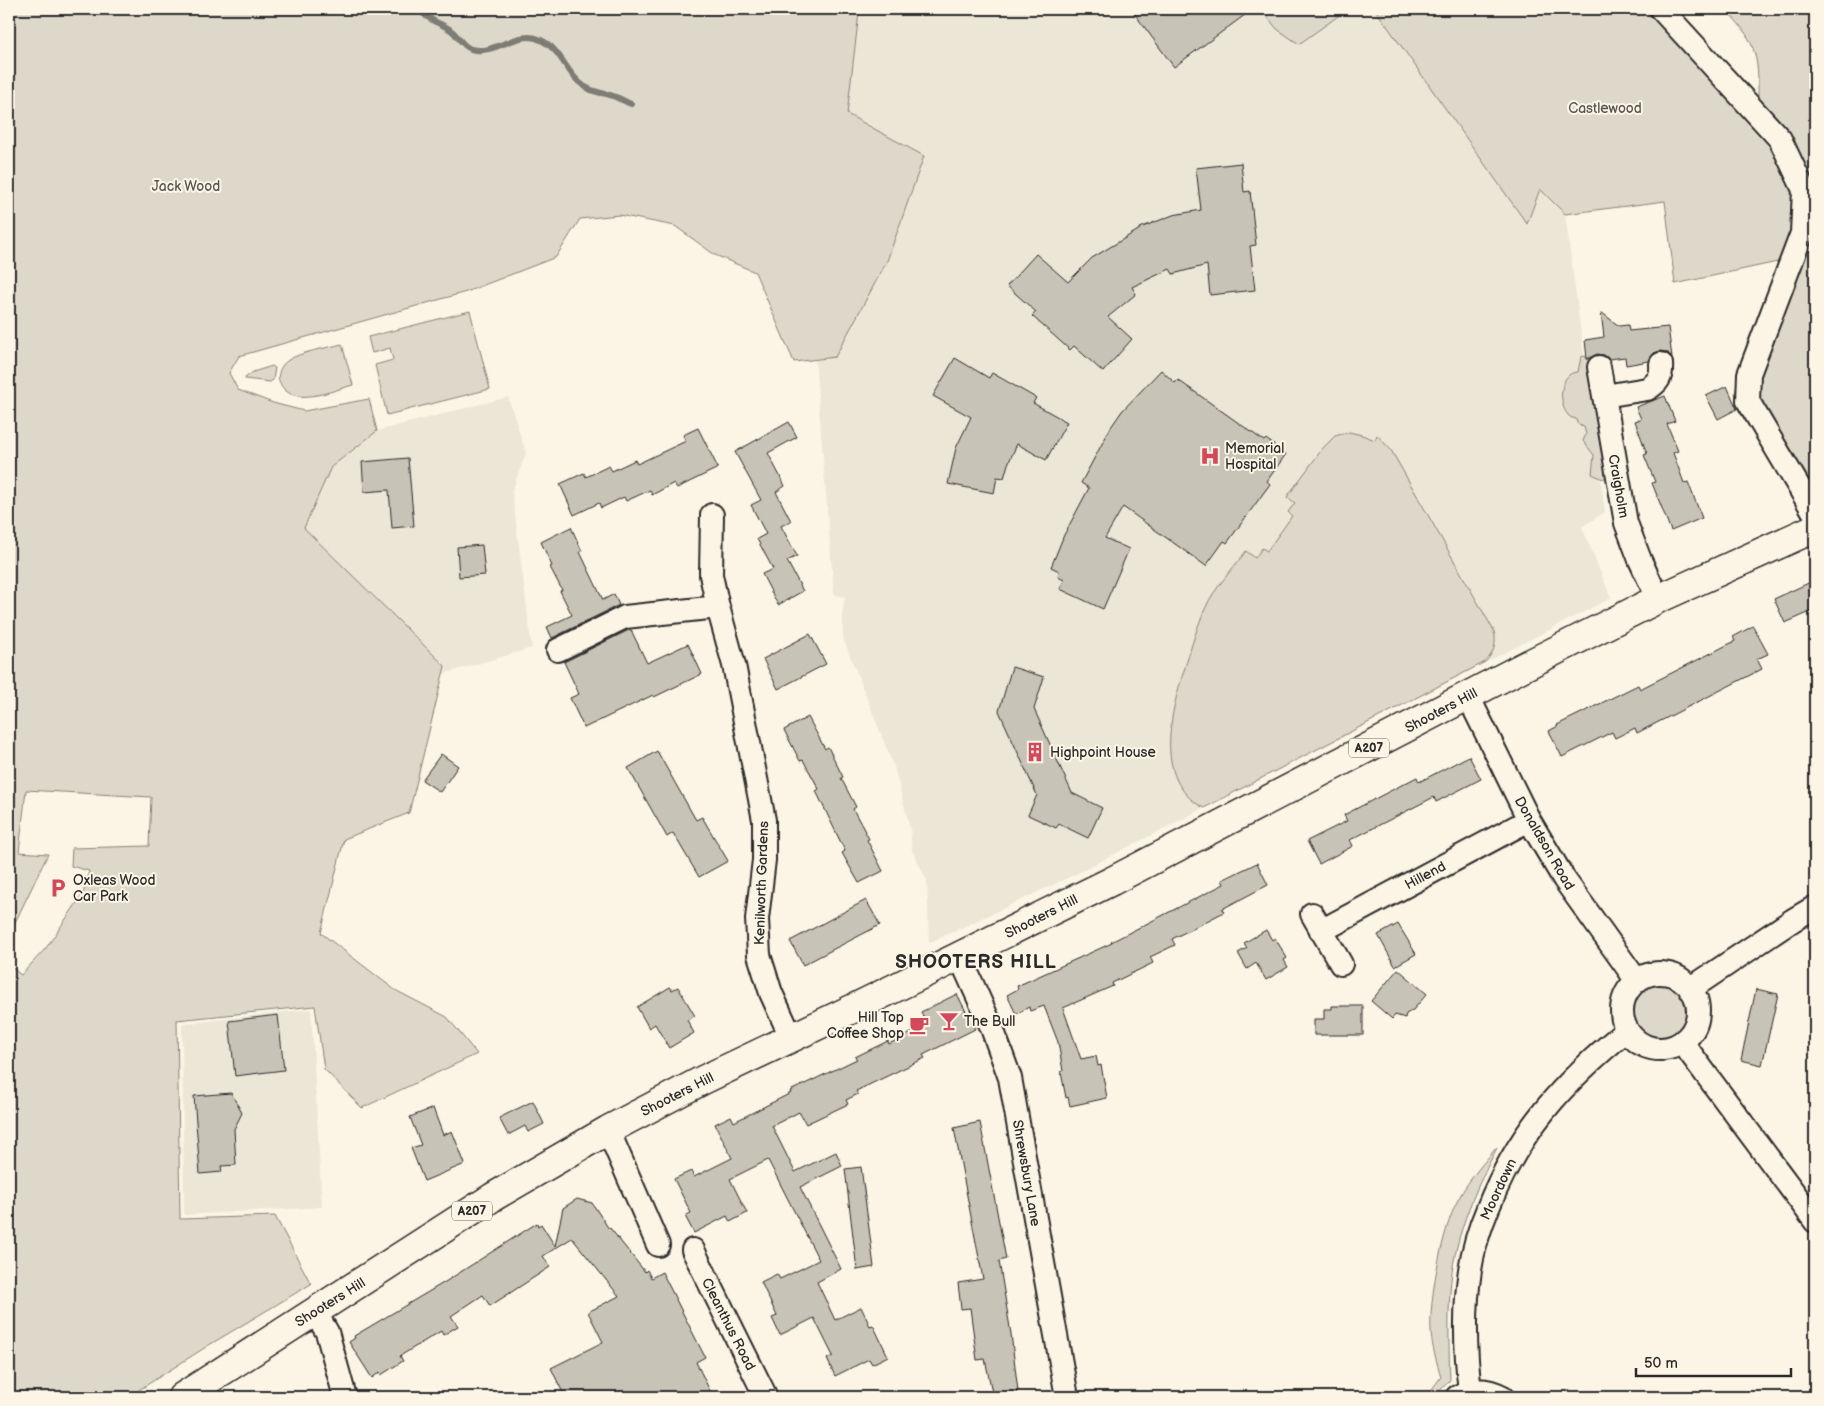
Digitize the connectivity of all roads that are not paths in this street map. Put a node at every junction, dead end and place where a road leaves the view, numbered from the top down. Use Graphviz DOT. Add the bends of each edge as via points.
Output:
graph roads {
  1 [pos="1661,9"];
  2 [pos="1661,364"];
  3 [pos="1599,367"];
  4 [pos="1604,396"];
  5 [pos="1815,514"];
  6 [pos="712,515"];
  7 [pos="1815,528"];
  8 [pos="1658,599"];
  9 [pos="718,607"];
  10 [pos="558,650"];
  11 [pos="1468,696"];
  12 [pos="1529,820"];
  13 [pos="1815,907"];
  14 [pos="960,957"];
  15 [pos="1341,964"];
  16 [pos="1637,981"];
  17 [pos="1690,989"];
  18 [pos="1627,1030"];
  19 [pos="791,1037"];
  20 [pos="1682,1042"];
  21 [pos="608,1130"];
  22 [pos="1815,1221"];
  23 [pos="658,1245"];
  24 [pos="693,1250"];
  25 [pos="314,1312"];
  26 [pos="1463,1394"];
  27 [pos="182,1397"];
  28 [pos="344,1397"];
  29 [pos="766,1397"];
  30 [pos="1067,1397"];
  31 [pos="1503,1397"];
  1 -- 5 [label="street" via="1780,140 1804,190 1802,233 1749,374 1748,401"];
  2 -- 4 [label="street" via="1661,376 1647,389"];
  3 -- 4 [label="street, Craigholm"];
  4 -- 8 [label="street, Craigholm" via="1626,523"];
  6 -- 9 [label="street, Kenilworth Gardens" via="711,575"];
  7 -- 8 [label="main road, Shooters Hill / A207"];
  8 -- 11 [label="main road, Shooters Hill / A207"];
  9 -- 10 [label="street" via="625,617"];
  9 -- 19 [label="street, Kenilworth Gardens" via="734,665 764,820 764,860 757,919 759,956"];
  11 -- 12 [label="street, Donaldson Road"];
  11 -- 14 [label="main road, Shooters Hill / A207"];
  12 -- 15 [label="street, Hillend" via="1317,922"];
  12 -- 16 [label="street, Donaldson Road" via="1564,879"];
  13 -- 17 [label="street"];
  14 -- 19 [label="main road, Shooters Hill / A207"];
  14 -- 30 [label="street, Shrewsbury Lane" via="1010,1078"];
  16 -- 17 [label="street" via="1654,974 1671,975"];
  16 -- 18 [label="street" via="1624,998 1623,1020"];
  17 -- 20 [label="street" via="1697,1002 1697,1017 1692,1031"];
  18 -- 20 [label="street" via="1646,1047 1671,1048"];
  18 -- 26 [label="street, Moordown" via="1588,1063 1552,1101 1524,1137 1500,1179 1480,1227 1470,1268 1465,1310"];
  19 -- 21 [label="main road, Shooters Hill / A207"];
  20 -- 22 [label="street"];
  21 -- 23 [label="street"];
  21 -- 25 [label="main road, Shooters Hill / A207" via="493,1198"];
  24 -- 29 [label="street, Cleanthus Road"];
  25 -- 27 [label="main road, Shooters Hill / A207"];
  25 -- 28 [label="street" via="327,1332"];
  26 -- 31 [label="street" via="1482,1389"];
}
